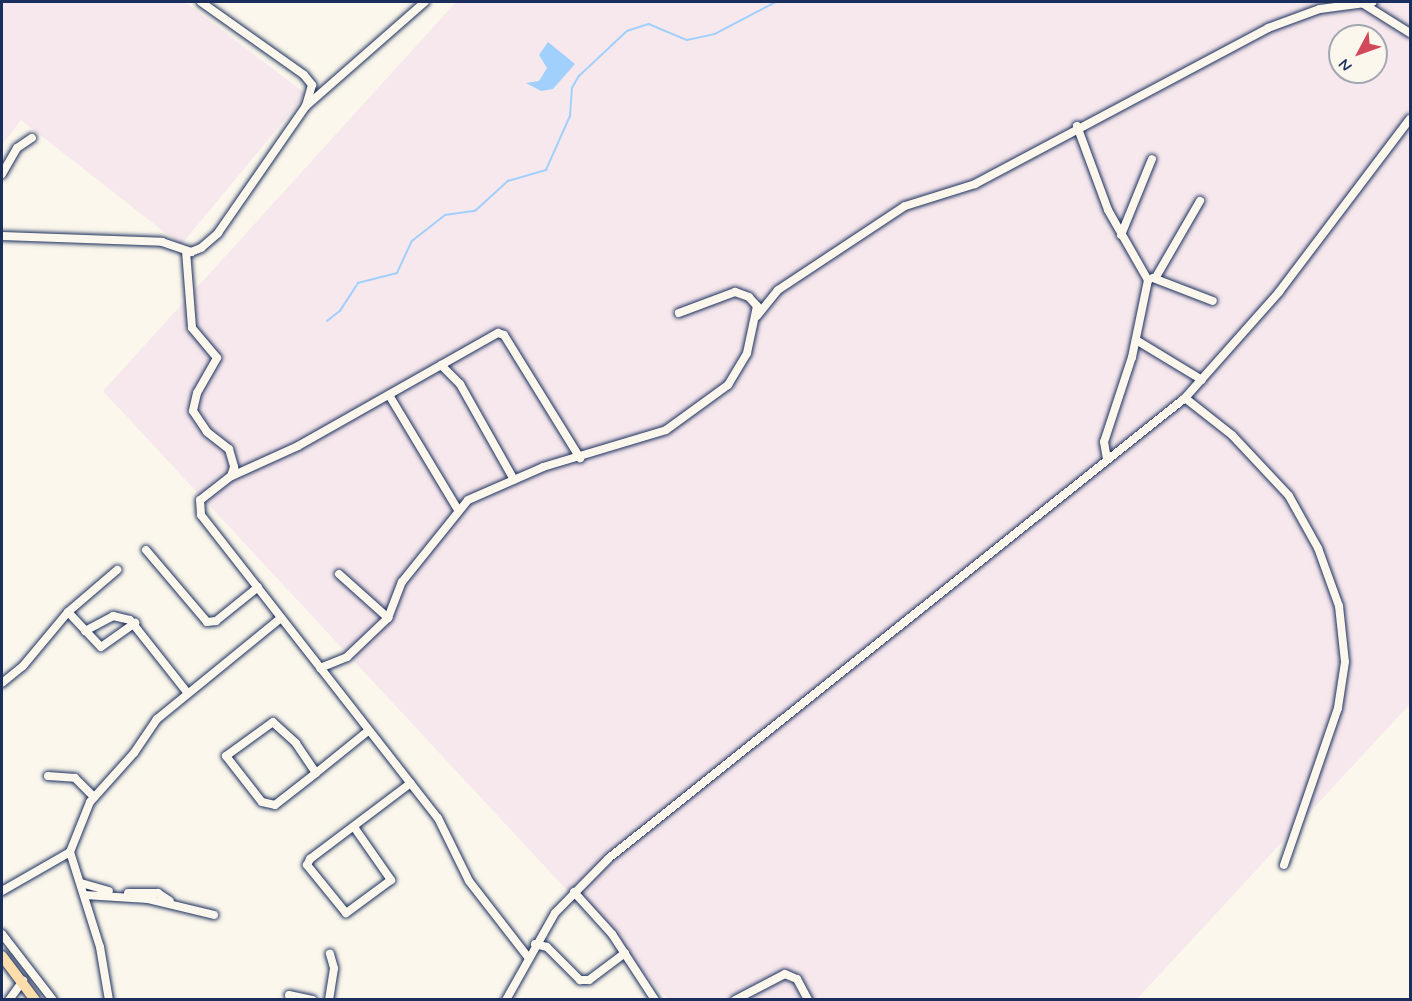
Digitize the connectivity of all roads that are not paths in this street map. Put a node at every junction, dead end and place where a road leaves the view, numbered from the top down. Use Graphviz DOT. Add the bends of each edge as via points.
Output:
graph roads {
  1 [pos="201,2"];
  2 [pos="425,2"];
  3 [pos="1373,2"];
  4 [pos="1362,3"];
  5 [pos="1410,33"];
  6 [pos="306,106"];
  7 [pos="1410,119"];
  8 [pos="1077,126"];
  9 [pos="33,138"];
  10 [pos="1152,159"];
  11 [pos="2,174"];
  12 [pos="1200,201"];
  13 [pos="1121,235"];
  14 [pos="2,236"];
  15 [pos="186,251"];
  16 [pos="1152,278"];
  17 [pos="1213,301"];
  18 [pos="679,314"];
  19 [pos="757,316"];
  20 [pos="1136,340"];
  21 [pos="441,365"];
  22 [pos="1202,380"];
  23 [pos="389,395"];
  24 [pos="1185,398"];
  25 [pos="580,458"];
  26 [pos="1107,459"];
  27 [pos="231,476"];
  28 [pos="514,480"];
  29 [pos="458,510"];
  30 [pos="147,550"];
  31 [pos="117,570"];
  32 [pos="339,574"];
  33 [pos="258,587"];
  34 [pos="68,612"];
  35 [pos="282,618"];
  36 [pos="388,618"];
  37 [pos="135,623"];
  38 [pos="85,631"];
  39 [pos="320,669"];
  40 [pos="2,683"];
  41 [pos="186,691"];
  42 [pos="368,731"];
  43 [pos="316,773"];
  44 [pos="48,776"];
  45 [pos="411,783"];
  46 [pos="94,797"];
  47 [pos="354,827"];
  48 [pos="70,852"];
  49 [pos="1284,865"];
  50 [pos="81,883"];
  51 [pos="2,891"];
  52 [pos="574,892"];
  53 [pos="85,895"];
  54 [pos="172,903"];
  55 [pos="214,915"];
  56 [pos="2,934"];
  57 [pos="536,944"];
  58 [pos="625,953"];
  59 [pos="330,954"];
  60 [pos="2,956"];
  61 [pos="528,957"];
  62 [pos="23,981"];
  63 [pos="289,995"];
  64 [pos="9,999"];
  65 [pos="35,999"];
  66 [pos="53,999"];
  67 [pos="109,999"];
  68 [pos="312,999"];
  69 [pos="329,999"];
  70 [pos="506,999"];
  71 [pos="655,999"];
  72 [pos="735,999"];
  73 [pos="808,999"];
  1 -- 6 [label="street" via="304,75 312,85"];
  2 -- 6 [label="street"];
  3 -- 4 [label="street"];
  4 -- 5 [label="street"];
  4 -- 8 [label="street" via="1320,9 1268,28"];
  6 -- 15 [label="street" via="218,233 201,248"];
  7 -- 22 [label="street" via="1279,292"];
  8 -- 13 [label="street"];
  8 -- 19 [label="street" via="956,194 905,206 778,290"];
  9 -- 11 [label="street" via="17,148"];
  10 -- 13 [label="street"];
  12 -- 16 [label="street"];
  13 -- 16 [label="street"];
  14 -- 15 [label="street" via="162,242"];
  15 -- 27 [label="street" via="192,328 218,358 197,393 193,411 207,432 229,450 234,467"];
  16 -- 17 [label="street"];
  16 -- 20 [label="street"];
  18 -- 19 [label="street" via="735,292 749,297 757,306"];
  19 -- 25 [label="street" via="747,353 728,384 666,430"];
  20 -- 22 [label="street"];
  20 -- 26 [label="street" via="1104,442"];
  21 -- 23 [label="street"];
  21 -- 25 [label="street" via="483,338 504,335"];
  21 -- 28 [label="street" via="460,384"];
  22 -- 24 [label="street"];
  23 -- 27 [label="street" via="298,447"];
  23 -- 29 [label="street"];
  24 -- 26 [label="street"];
  24 -- 49 [label="street" via="1232,435 1289,495 1318,548 1339,606 1345,662 1338,708"];
  25 -- 28 [label="street"];
  26 -- 52 [label="street" via="650,824"];
  27 -- 33 [label="street" via="203,496 199,510"];
  28 -- 29 [label="street" via="468,500"];
  29 -- 36 [label="street" via="402,582"];
  30 -- 33 [label="street" via="207,622 221,618"];
  31 -- 34 [label="street"];
  32 -- 36 [label="street"];
  33 -- 35 [label="street"];
  34 -- 38 [label="street"];
  34 -- 40 [label="street" via="23,666"];
  35 -- 39 [label="street"];
  35 -- 41 [label="street"];
  36 -- 39 [label="street" via="347,657"];
  37 -- 38 [label="street" via="113,616"];
  37 -- 38 [label="street" via="104,647"];
  37 -- 41 [label="street"];
  39 -- 42 [label="street"];
  41 -- 46 [label="street" via="157,718 134,753"];
  42 -- 43 [label="street"];
  42 -- 45 [label="street"];
  43 -- 43 [label="street" via="274,805 262,802 226,756 273,722 296,743"];
  44 -- 46 [label="street" via="75,778"];
  45 -- 47 [label="street"];
  45 -- 61 [label="street" via="438,818 469,881"];
  46 -- 48 [label="street"];
  47 -- 47 [label="street" via="307,865 346,913 391,880"];
  48 -- 50 [label="street"];
  48 -- 51 [label="street"];
  50 -- 53 [label="street"];
  50 -- 54 [label="street" via="102,891 158,893"];
  52 -- 57 [label="street"];
  52 -- 58 [label="street"];
  53 -- 54 [label="street"];
  53 -- 67 [label="street" via="107,974"];
  54 -- 55 [label="street"];
  56 -- 66 [label="street"];
  57 -- 58 [label="street" via="547,947 580,980 589,980"];
  57 -- 61 [label="street"];
  58 -- 71 [label="street"];
  59 -- 69 [label="street" via="334,968"];
  60 -- 62 [label="main road"];
  61 -- 70 [label="street"];
  62 -- 64 [label="street"];
  62 -- 65 [label="main road"];
  63 -- 68 [label="street"];
  72 -- 73 [label="street" via="785,974 796,979"];
}
